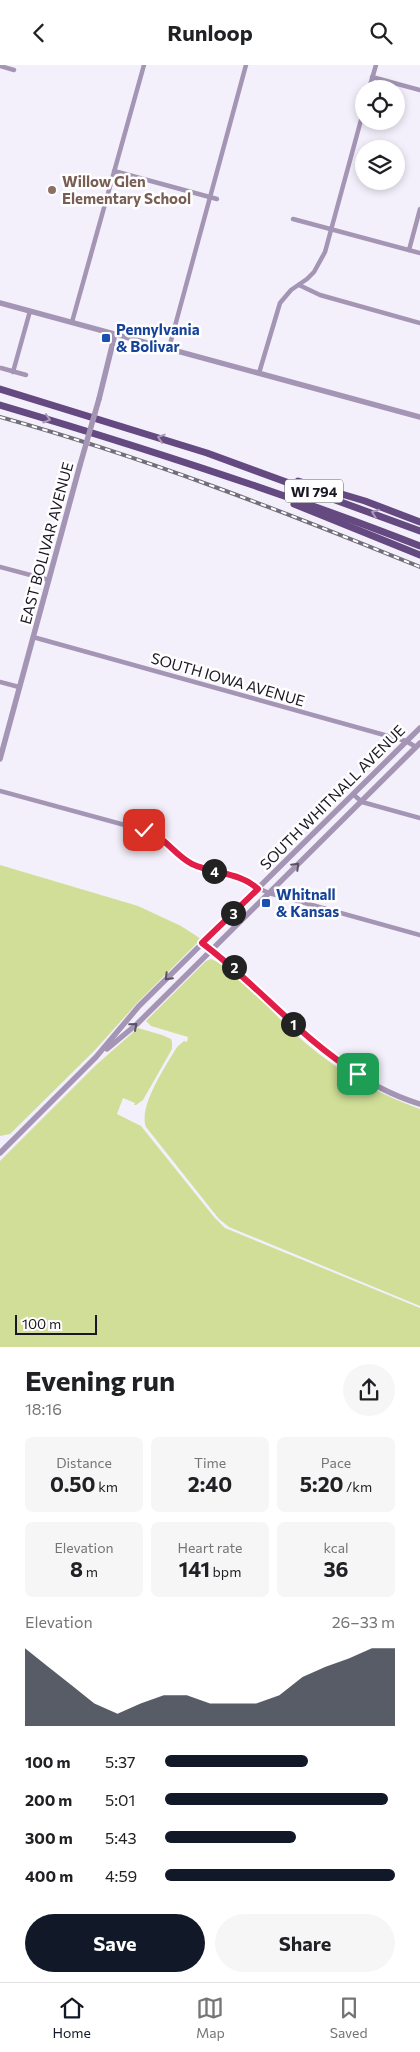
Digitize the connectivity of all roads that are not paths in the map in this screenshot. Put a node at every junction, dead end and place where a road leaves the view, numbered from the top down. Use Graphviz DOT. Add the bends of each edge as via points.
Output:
graph roads {
  1 [pos="144,65"];
  2 [pos="246,65"];
  3 [pos="376,65"];
  4 [pos="0,66"];
  5 [pos="14,70"];
  6 [pos="372,77"];
  7 [pos="371,80"];
  8 [pos="420,90"];
  9 [pos="358,130"];
  10 [pos="114,171"];
  11 [pos="210,197"];
  12 [pos="217,199"];
  13 [pos="420,209"];
  14 [pos="293,219"];
  15 [pos="331,229"];
  16 [pos="409,250"];
  17 [pos="420,253"];
  18 [pos="299,285"];
  19 [pos="0,303"];
  20 [pos="30,311"];
  21 [pos="72,322"];
  22 [pos="420,323"];
  23 [pos="115,334"];
  24 [pos="169,348"];
  25 [pos="1,368"];
  26 [pos="13,371"];
  27 [pos="259,373"];
  28 [pos="26,375"];
  29 [pos="0,389"];
  30 [pos="0,405"];
  31 [pos="420,417"];
  32 [pos="207,453"];
  33 [pos="213,470"];
  34 [pos="420,522"];
  35 [pos="420,531"];
  36 [pos="420,546"];
  37 [pos="420,555"];
  38 [pos="0,567"];
  39 [pos="48,581"];
  40 [pos="33,637"];
  41 [pos="0,682"];
  42 [pos="19,687"];
  43 [pos="420,728"];
  44 [pos="406,741"];
  45 [pos="418,745"];
  46 [pos="0,759"];
  47 [pos="0,791"];
  48 [pos="354,795"];
  49 [pos="362,802"];
  50 [pos="420,818"];
  51 [pos="311,836"];
  52 [pos="319,844"];
  53 [pos="258,889"];
  54 [pos="269,893"];
  55 [pos="420,935"];
  56 [pos="202,943"];
  57 [pos="212,950"];
  58 [pos="96,1057"];
  59 [pos="420,1103"];
  60 [pos="0,1151"];
  1 -- 10 [label="street"];
  2 -- 11 [label="street"];
  3 -- 6 [label="street"];
  4 -- 5 [label="street"];
  6 -- 7 [label="street"];
  6 -- 8 [label="street"];
  9 -- 15 [label="street"];
  10 -- 11 [label="street"];
  10 -- 21 [label="street"];
  11 -- 12 [label="street"];
  11 -- 24 [label="street"];
  13 -- 16 [label="street"];
  14 -- 15 [label="street"];
  15 -- 16 [label="street"];
  15 -- 18 [label="street" via="320,264"];
  16 -- 17 [label="street"];
  18 -- 22 [label="street" via="320,295"];
  18 -- 27 [label="street" via="284,297 277,310"];
  19 -- 20 [label="street"];
  20 -- 21 [label="street"];
  20 -- 26 [label="street"];
  21 -- 23 [label="street"];
  23 -- 24 [label="street"];
  23 -- 39 [label="street, EAST BOLIVAR AVENUE, bridge"];
  24 -- 27 [label="street"];
  25 -- 26 [label="street"];
  26 -- 28 [label="street"];
  27 -- 31 [label="street"];
  32 -- 29 [label="main road, WI 794, one-way"];
  30 -- 33 [label="main road, WI 794, one-way"];
  32 -- 34 [label="main road" via="365,501"];
  35 -- 32 [label="main road, WI 794, one-way"];
  33 -- 36 [label="main road, WI 794"];
  33 -- 37 [label="main road"];
  38 -- 39 [label="street"];
  39 -- 40 [label="street, EAST BOLIVAR AVENUE"];
  40 -- 42 [label="street, EAST BOLIVAR AVENUE"];
  40 -- 44 [label="street, SOUTH IOWA AVENUE"];
  41 -- 42 [label="street"];
  42 -- 46 [label="street, EAST BOLIVAR AVENUE"];
  43 -- 44 [label="street, SOUTH WHITNALL AVENUE"];
  44 -- 45 [label="street, SOUTH IOWA AVENUE"];
  44 -- 48 [label="street, SOUTH WHITNALL AVENUE"];
  45 -- 49 [label="street, SOUTH WHITNALL AVENUE"];
  47 -- 53 [label="street" via="154,833 192,864 246,880"];
  48 -- 49 [label="street"];
  48 -- 51 [label="street, SOUTH WHITNALL AVENUE"];
  49 -- 50 [label="street"];
  49 -- 52 [label="street, SOUTH WHITNALL AVENUE"];
  51 -- 52 [label="street"];
  51 -- 53 [label="street, SOUTH WHITNALL AVENUE"];
  54 -- 52 [label="street, SOUTH WHITNALL AVENUE, one-way"];
  53 -- 54 [label="street"];
  53 -- 56 [label="street, SOUTH WHITNALL AVENUE"];
  54 -- 55 [label="street"];
  54 -- 57 [label="street, SOUTH WHITNALL AVENUE"];
  56 -- 57 [label="street"];
  56 -- 58 [label="street, SOUTH WHITNALL AVENUE, one-way" via="139,1006"];
  58 -- 57 [label="street, SOUTH WHITNALL AVENUE, one-way" via="137,1024"];
  57 -- 59 [label="street" via="340,1063 385,1089"];
  58 -- 60 [label="street, SOUTH WHITNALL AVENUE"];
}
